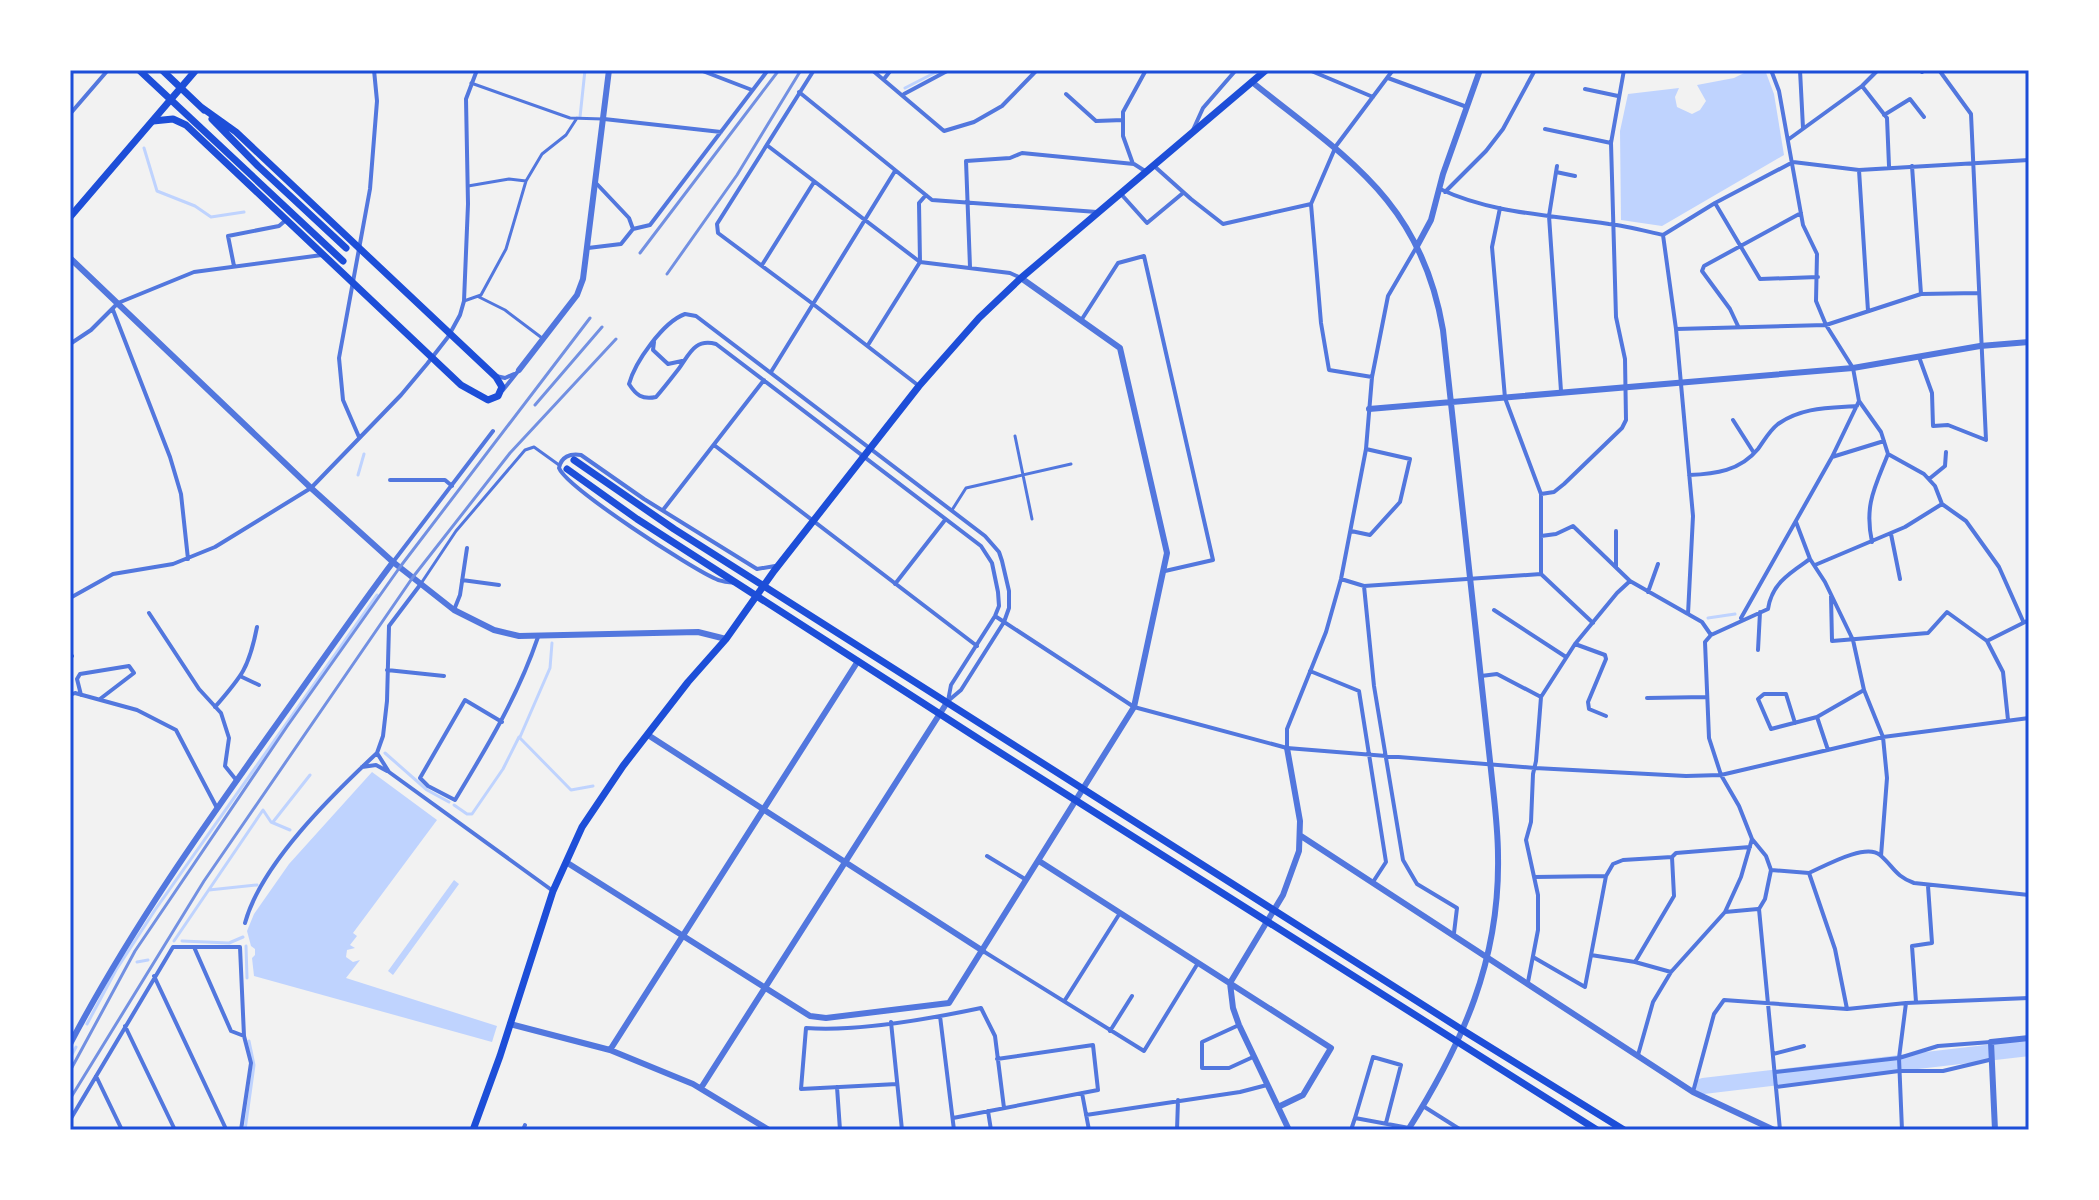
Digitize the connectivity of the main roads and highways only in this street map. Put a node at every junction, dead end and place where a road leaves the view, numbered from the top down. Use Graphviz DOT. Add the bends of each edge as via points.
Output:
graph roads {
  1 [pos="139,70"];
  2 [pos="162,70"];
  3 [pos="196,70"];
  4 [pos="1266,70"];
  5 [pos="181,88"];
  6 [pos="171,99"];
  7 [pos="201,107"];
  8 [pos="153,121"];
  9 [pos="70,217"];
  10 [pos="346,248"];
  11 [pos="343,261"];
  12 [pos="574,460"];
  13 [pos="563,467"];
  14 [pos="765,586"];
  15 [pos="757,596"];
  16 [pos="473,1130"];
  17 [pos="1597,1130"];
  18 [pos="1624,1130"];
  1 -- 6 [label="main road"];
  2 -- 5 [label="main road"];
  3 -- 5 [label="main road"];
  4 -- 14 [label="main road" via="979,318 919,386"];
  5 -- 6 [label="main road"];
  5 -- 7 [label="main road"];
  6 -- 8 [label="main road"];
  6 -- 11 [label="main road"];
  7 -- 8 [label="main road" via="236,132 450,333 502,387 498,396 488,400 471,392 431,359 186,125 173,119"];
  7 -- 10 [label="main road"];
  8 -- 9 [label="main road"];
  12 -- 14 [label="main road"];
  13 -- 15 [label="main road"];
  14 -- 15 [label="main road"];
  14 -- 18 [label="main road"];
  15 -- 16 [label="main road" via="596,805 553,891"];
  15 -- 17 [label="main road"];
}
